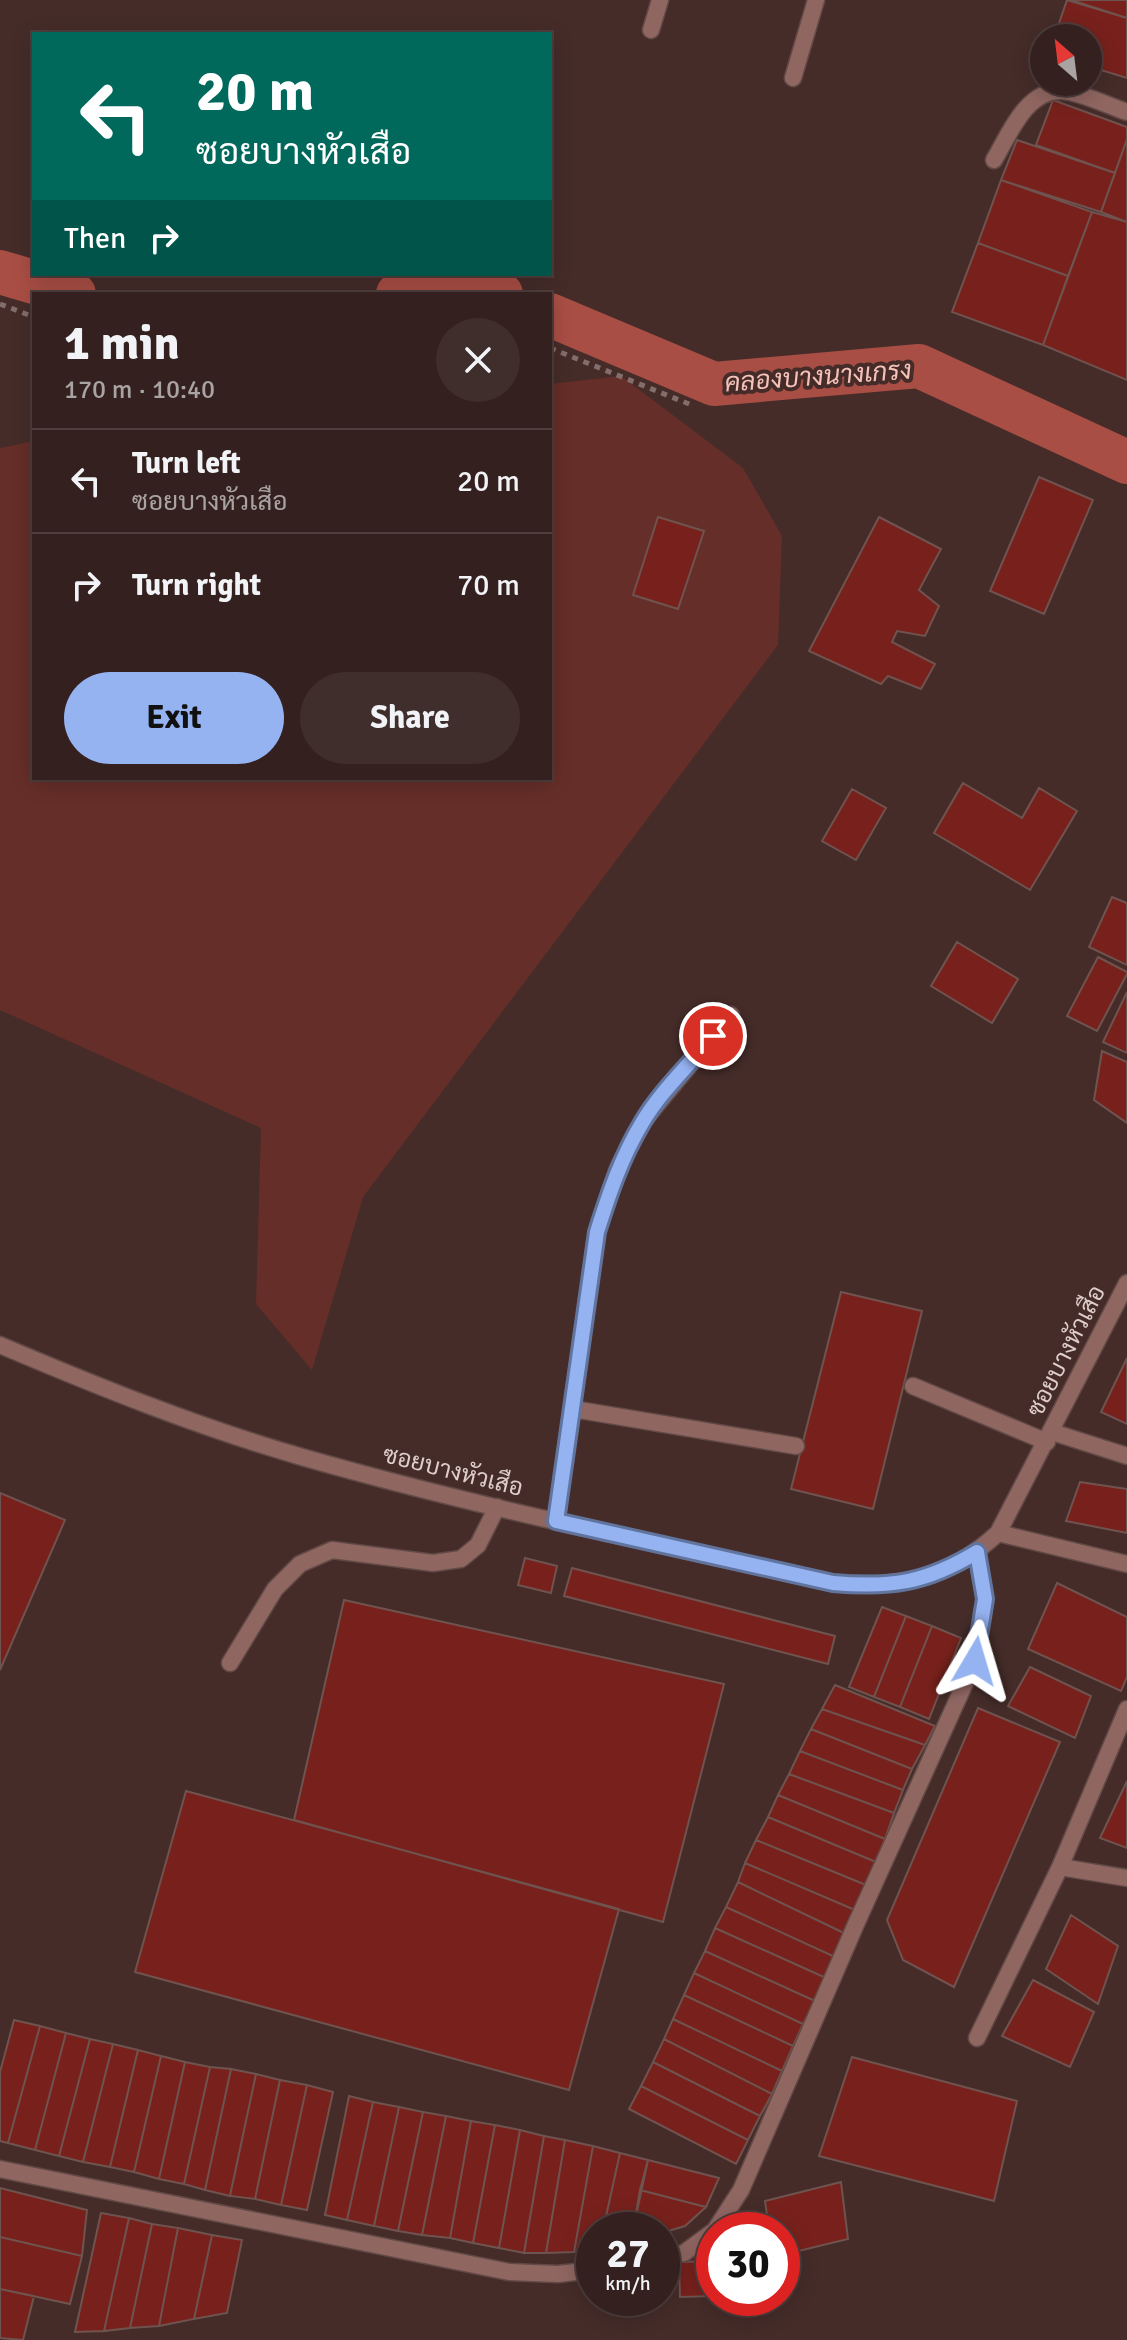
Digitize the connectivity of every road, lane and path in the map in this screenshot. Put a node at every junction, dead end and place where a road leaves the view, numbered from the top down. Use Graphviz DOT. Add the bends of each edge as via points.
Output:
graph roads {
  1 [pos="660,0"];
  2 [pos="816,0"];
  3 [pos="651,30"];
  4 [pos="793,78"];
  5 [pos="1127,112"];
  6 [pos="994,160"];
  7 [pos="0,304"];
  8 [pos="32,316"];
  9 [pos="552,349"];
  10 [pos="694,406"];
  11 [pos="731,1015"];
  12 [pos="1127,1283"];
  13 [pos="0,1345"];
  14 [pos="913,1386"];
  15 [pos="573,1409"];
  16 [pos="1049,1437"];
  17 [pos="796,1446"];
  18 [pos="1127,1456"];
  19 [pos="497,1507"];
  20 [pos="556,1521"];
  21 [pos="998,1533"];
  22 [pos="977,1552"];
  23 [pos="1127,1564"];
  24 [pos="230,1663"];
  25 [pos="1127,1709"];
  26 [pos="1060,1867"];
  27 [pos="1127,1878"];
  28 [pos="977,2038"];
  29 [pos="0,2169"];
  30 [pos="727,2212"];
  31 [pos="576,2272"];
  1 -- 3 [label="street"];
  2 -- 4 [label="street"];
  5 -- 6 [label="street" via="1062,90 1042,94 1027,107"];
  7 -- 8 [label="path"];
  9 -- 10 [label="path"];
  11 -- 15 [label="street" via="644,1120 618,1168 597,1232"];
  12 -- 16 [label="street, ซอยบางหัวเสือ"];
  13 -- 19 [label="street, ซอยบางหัวเสือ" via="140,1404 299,1456"];
  14 -- 16 [label="street"];
  15 -- 17 [label="street"];
  15 -- 20 [label="street"];
  16 -- 18 [label="street"];
  16 -- 21 [label="street, ซอยบางหัวเสือ"];
  19 -- 20 [label="street, ซอยบางหัวเสือ"];
  19 -- 24 [label="street" via="478,1545 461,1559 433,1563 332,1550 300,1564 275,1589"];
  20 -- 22 [label="street, ซอยบางหัวเสือ" via="833,1583 920,1581"];
  21 -- 22 [label="street, ซอยบางหัวเสือ"];
  21 -- 23 [label="street"];
  22 -- 30 [label="street" via="985,1599 975,1661"];
  25 -- 26 [label="street"];
  26 -- 27 [label="street"];
  26 -- 28 [label="street"];
  29 -- 31 [label="street" via="509,2272"];
}
